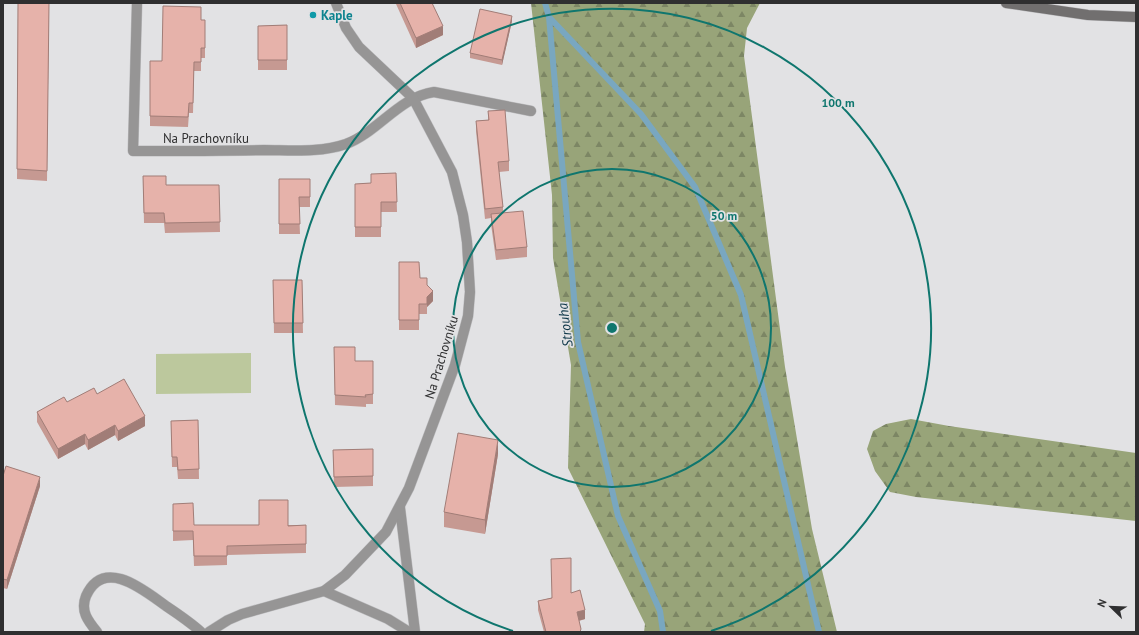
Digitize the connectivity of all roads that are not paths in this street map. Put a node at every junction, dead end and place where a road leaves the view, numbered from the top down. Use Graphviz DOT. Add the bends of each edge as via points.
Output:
graph roads {
  1 [pos="137,3"];
  2 [pos="336,3"];
  3 [pos="1006,3"];
  4 [pos="1136,17"];
  5 [pos="412,98"];
  6 [pos="531,111"];
  7 [pos="400,508"];
  8 [pos="324,591"];
  9 [pos="97,632"];
  10 [pos="201,632"];
  11 [pos="209,632"];
  12 [pos="409,632"];
  13 [pos="415,632"];
  1 -- 5 [label="street, Na Prachovníku" via="133,151 305,150 334,147 364,135"];
  2 -- 5 [label="street, Na Prachovníku" via="346,28 359,47"];
  3 -- 4 [label="main road" via="1088,15"];
  5 -- 6 [label="street, Na Prachovníku" via="434,92"];
  5 -- 7 [label="street, Na Prachovníku" via="452,172 458,192 468,242 470,292 467,322 455,365"];
  7 -- 8 [label="street, Na Prachovníku" via="386,532 368,552"];
  7 -- 13 [label="street"];
  8 -- 11 [label="street, Na Prachovníku" via="242,614"];
  8 -- 12 [label="street" via="388,619"];
  9 -- 10 [label="street" via="86,617 86,596 97,582 120,578 136,584"];
}
